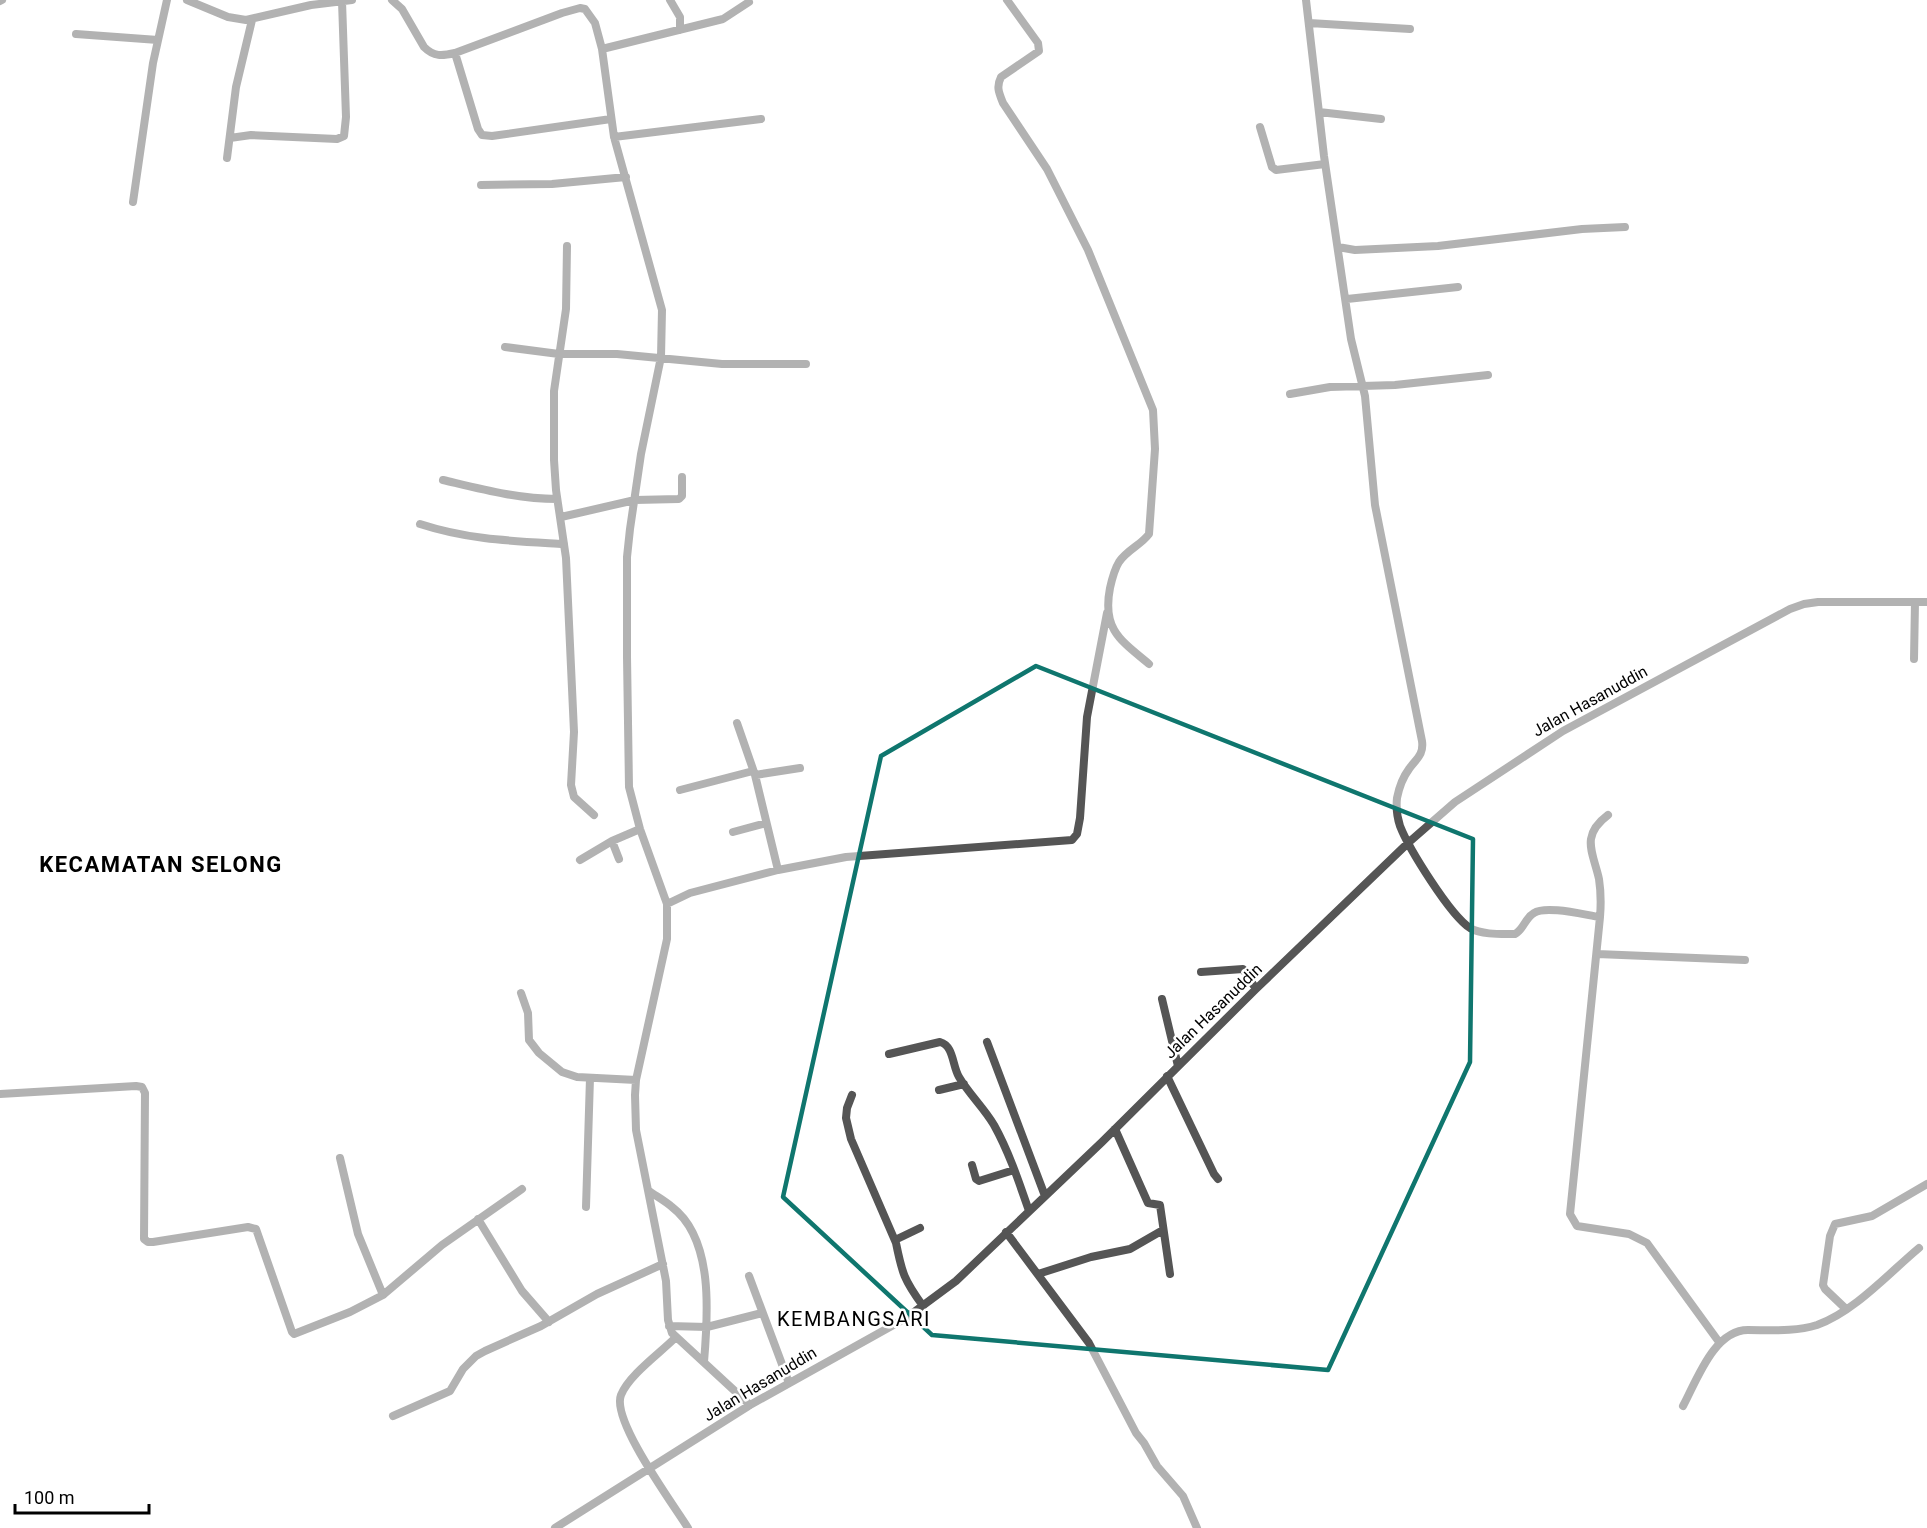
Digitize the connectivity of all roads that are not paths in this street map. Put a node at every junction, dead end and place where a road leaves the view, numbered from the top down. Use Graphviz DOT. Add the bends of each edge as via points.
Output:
graph roads {
  1 [pos="166,0"];
  2 [pos="187,0"];
  3 [pos="352,0"];
  4 [pos="392,0"];
  5 [pos="586,0"];
  6 [pos="670,0"];
  7 [pos="1007,0"];
  8 [pos="1306,0"];
  9 [pos="342,1"];
  10 [pos="749,2"];
  11 [pos="580,8"];
  12 [pos="252,20"];
  13 [pos="1309,23"];
  14 [pos="1410,29"];
  15 [pos="680,30"];
  16 [pos="76,34"];
  17 [pos="158,40"];
  18 [pos="602,49"];
  19 [pos="455,53"];
  20 [pos="1318,112"];
  21 [pos="611,119"];
  22 [pos="761,119"];
  23 [pos="1381,119"];
  24 [pos="1260,127"];
  25 [pos="614,137"];
  26 [pos="230,138"];
  27 [pos="227,158"];
  28 [pos="1326,164"];
  29 [pos="626,177"];
  30 [pos="481,185"];
  31 [pos="133,202"];
  32 [pos="1625,227"];
  33 [pos="567,246"];
  34 [pos="1338,248"];
  35 [pos="1458,287"];
  36 [pos="1347,299"];
  37 [pos="505,347"];
  38 [pos="559,354"];
  39 [pos="660,360"];
  40 [pos="806,364"];
  41 [pos="1488,375"];
  42 [pos="1362,386"];
  43 [pos="1290,394"];
  44 [pos="682,477"];
  45 [pos="443,480"];
  46 [pos="557,500"];
  47 [pos="635,500"];
  48 [pos="561,517"];
  49 [pos="420,524"];
  50 [pos="564,544"];
  51 [pos="1915,602"];
  52 [pos="1927,602"];
  53 [pos="1107,613"];
  54 [pos="1914,659"];
  55 [pos="1149,664"];
  56 [pos="737,723"];
  57 [pos="800,768"];
  58 [pos="754,773"];
  59 [pos="680,790"];
  60 [pos="1608,814"];
  61 [pos="594,815"];
  62 [pos="766,823"];
  63 [pos="640,829"];
  64 [pos="733,832"];
  65 [pos="612,841"];
  66 [pos="1408,843"];
  67 [pos="620,859"];
  68 [pos="580,860"];
  69 [pos="778,870"];
  70 [pos="668,904"];
  71 [pos="1600,917"];
  72 [pos="1597,954"];
  73 [pos="1745,960"];
  74 [pos="1201,972"];
  75 [pos="1259,986"];
  76 [pos="521,993"];
  77 [pos="1162,999"];
  78 [pos="987,1042"];
  79 [pos="890,1054"];
  80 [pos="1178,1066"];
  81 [pos="1167,1076"];
  82 [pos="590,1078"];
  83 [pos="636,1080"];
  84 [pos="964,1084"];
  85 [pos="939,1090"];
  86 [pos="0,1094"];
  87 [pos="852,1095"];
  88 [pos="1115,1129"];
  89 [pos="340,1158"];
  90 [pos="972,1165"];
  91 [pos="1014,1170"];
  92 [pos="1218,1179"];
  93 [pos="1927,1184"];
  94 [pos="522,1189"];
  95 [pos="649,1191"];
  96 [pos="1045,1196"];
  97 [pos="586,1207"];
  98 [pos="1029,1211"];
  99 [pos="478,1219"];
  100 [pos="920,1228"];
  101 [pos="1162,1230"];
  102 [pos="1006,1232"];
  103 [pos="895,1240"];
  104 [pos="1919,1248"];
  105 [pos="663,1264"];
  106 [pos="1038,1274"];
  107 [pos="1170,1274"];
  108 [pos="749,1276"];
  109 [pos="383,1295"];
  110 [pos="922,1306"];
  111 [pos="1846,1309"];
  112 [pos="762,1313"];
  113 [pos="549,1322"];
  114 [pos="669,1326"];
  115 [pos="707,1327"];
  116 [pos="675,1338"];
  117 [pos="1719,1342"];
  118 [pos="704,1362"];
  119 [pos="789,1383"];
  120 [pos="750,1405"];
  121 [pos="1683,1406"];
  122 [pos="393,1416"];
  123 [pos="651,1469"];
  124 [pos="555,1528"];
  125 [pos="688,1528"];
  126 [pos="1197,1528"];
  1 -- 17 [label="street"];
  2 -- 12 [label="street" via="228,17"];
  3 -- 9 [label="street"];
  4 -- 19 [label="street" via="429,52 440,56"];
  5 -- 11 [label="street"];
  6 -- 15 [label="street" via="680,16"];
  7 -- 53 [label="street" via="1038,43 1039,51 1001,77 998,92 1047,169 1088,250 1155,422 1149,534 1118,563"];
  8 -- 13 [label="street"];
  9 -- 12 [label="street"];
  9 -- 26 [label="street" via="344,136"];
  10 -- 15 [label="street" via="723,20"];
  11 -- 18 [label="street" via="592,16"];
  11 -- 19 [label="street"];
  12 -- 26 [label="street" via="236,87"];
  13 -- 14 [label="street"];
  13 -- 20 [label="street"];
  15 -- 18 [label="street"];
  16 -- 17 [label="street"];
  17 -- 31 [label="street"];
  18 -- 21 [label="street"];
  19 -- 21 [label="street" via="482,135"];
  20 -- 23 [label="street"];
  20 -- 28 [label="street"];
  21 -- 25 [label="street"];
  22 -- 25 [label="street"];
  24 -- 28 [label="street" via="1276,170"];
  25 -- 29 [label="street"];
  26 -- 27 [label="street"];
  28 -- 34 [label="street"];
  29 -- 30 [label="street"];
  29 -- 39 [label="street" via="661,300"];
  32 -- 34 [label="street" via="1438,246"];
  33 -- 38 [label="street" via="566,309"];
  34 -- 36 [label="street"];
  35 -- 36 [label="street"];
  36 -- 42 [label="street"];
  37 -- 38 [label="street"];
  38 -- 39 [label="street" via="617,354"];
  38 -- 46 [label="street" via="554,400"];
  39 -- 40 [label="street"];
  39 -- 47 [label="street"];
  41 -- 42 [label="street"];
  42 -- 43 [label="street"];
  42 -- 66 [label="street" via="1378,527 1423,748 1403,780 1398,798 1398,818"];
  44 -- 47 [label="street" via="679,499"];
  45 -- 46 [label="street" via="531,499"];
  46 -- 48 [label="street"];
  47 -- 48 [label="street"];
  47 -- 63 [label="street" via="627,557 628,777"];
  48 -- 50 [label="street"];
  49 -- 50 [label="street" via="481,539"];
  50 -- 61 [label="street" via="573,732 571,785 574,798"];
  51 -- 52 [label="street, Jalan Hasanuddin"];
  51 -- 54 [label="street"];
  51 -- 66 [label="street, Jalan Hasanuddin" via="1818,602 1790,609 1553,737 1470,791"];
  53 -- 55 [label="street" via="1122,641"];
  53 -- 69 [label="street" via="1087,717 1080,818 1072,840 846,857"];
  56 -- 58 [label="street"];
  57 -- 58 [label="street"];
  58 -- 59 [label="street"];
  58 -- 62 [label="street"];
  60 -- 71 [label="street" via="1593,831 1590,846 1600,886"];
  62 -- 64 [label="street"];
  62 -- 69 [label="street"];
  63 -- 65 [label="street"];
  63 -- 70 [label="street"];
  65 -- 67 [label="street"];
  65 -- 68 [label="street"];
  66 -- 71 [label="street" via="1435,886 1473,930 1515,934 1540,910"];
  66 -- 75 [label="street, Jalan Hasanuddin"];
  69 -- 70 [label="street" via="690,893"];
  70 -- 83 [label="street" via="667,939"];
  71 -- 72 [label="street"];
  72 -- 73 [label="street"];
  72 -- 117 [label="street" via="1570,1214 1577,1226 1629,1234 1647,1243"];
  74 -- 75 [label="street" via="1243,969"];
  75 -- 80 [label="street, Jalan Hasanuddin"];
  76 -- 82 [label="street" via="528,1013 529,1040 539,1053 567,1074"];
  77 -- 80 [label="street"];
  78 -- 96 [label="street"];
  79 -- 84 [label="street" via="939,1042 945,1044"];
  80 -- 81 [label="street, Jalan Hasanuddin"];
  81 -- 88 [label="street, Jalan Hasanuddin"];
  81 -- 92 [label="street"];
  82 -- 83 [label="street"];
  82 -- 97 [label="street"];
  83 -- 95 [label="street" via="636,1130"];
  84 -- 85 [label="street"];
  84 -- 91 [label="street" via="993,1124"];
  86 -- 109 [label="street" via="142,1088 144,1239 151,1242 256,1228 293,1333"];
  87 -- 103 [label="street" via="846,1118 851,1139"];
  88 -- 96 [label="street, Jalan Hasanuddin"];
  88 -- 101 [label="street" via="1148,1203 1160,1205"];
  89 -- 109 [label="street" via="358,1234"];
  90 -- 91 [label="street" via="979,1181"];
  91 -- 98 [label="street"];
  93 -- 111 [label="street" via="1872,1216 1835,1224 1823,1285"];
  94 -- 99 [label="street"];
  95 -- 105 [label="street"];
  95 -- 115 [label="street" via="674,1208 690,1227 706,1285"];
  96 -- 98 [label="street, Jalan Hasanuddin"];
  98 -- 102 [label="street, Jalan Hasanuddin"];
  99 -- 109 [label="street"];
  99 -- 113 [label="street" via="522,1291"];
  100 -- 103 [label="street"];
  101 -- 106 [label="street" via="1130,1249"];
  101 -- 107 [label="street"];
  102 -- 106 [label="street"];
  102 -- 110 [label="street, Jalan Hasanuddin" via="956,1281"];
  103 -- 110 [label="street" via="905,1280"];
  104 -- 111 [label="street"];
  105 -- 113 [label="street" via="597,1294"];
  105 -- 114 [label="street"];
  106 -- 126 [label="street" via="1089,1343 1136,1433 1183,1496"];
  108 -- 112 [label="street"];
  110 -- 119 [label="street, Jalan Hasanuddin"];
  111 -- 117 [label="street" via="1816,1325 1739,1331"];
  112 -- 115 [label="street"];
  112 -- 119 [label="street"];
  113 -- 122 [label="street" via="476,1356 450,1391"];
  114 -- 115 [label="street"];
  114 -- 116 [label="street"];
  115 -- 118 [label="street"];
  116 -- 118 [label="street"];
  116 -- 123 [label="street" via="626,1387 620,1402 623,1420"];
  117 -- 121 [label="street"];
  118 -- 120 [label="street"];
  119 -- 120 [label="street, Jalan Hasanuddin"];
  120 -- 123 [label="street, Jalan Hasanuddin"];
  123 -- 124 [label="street, Jalan Hasanuddin"];
  123 -- 125 [label="street"];
}
